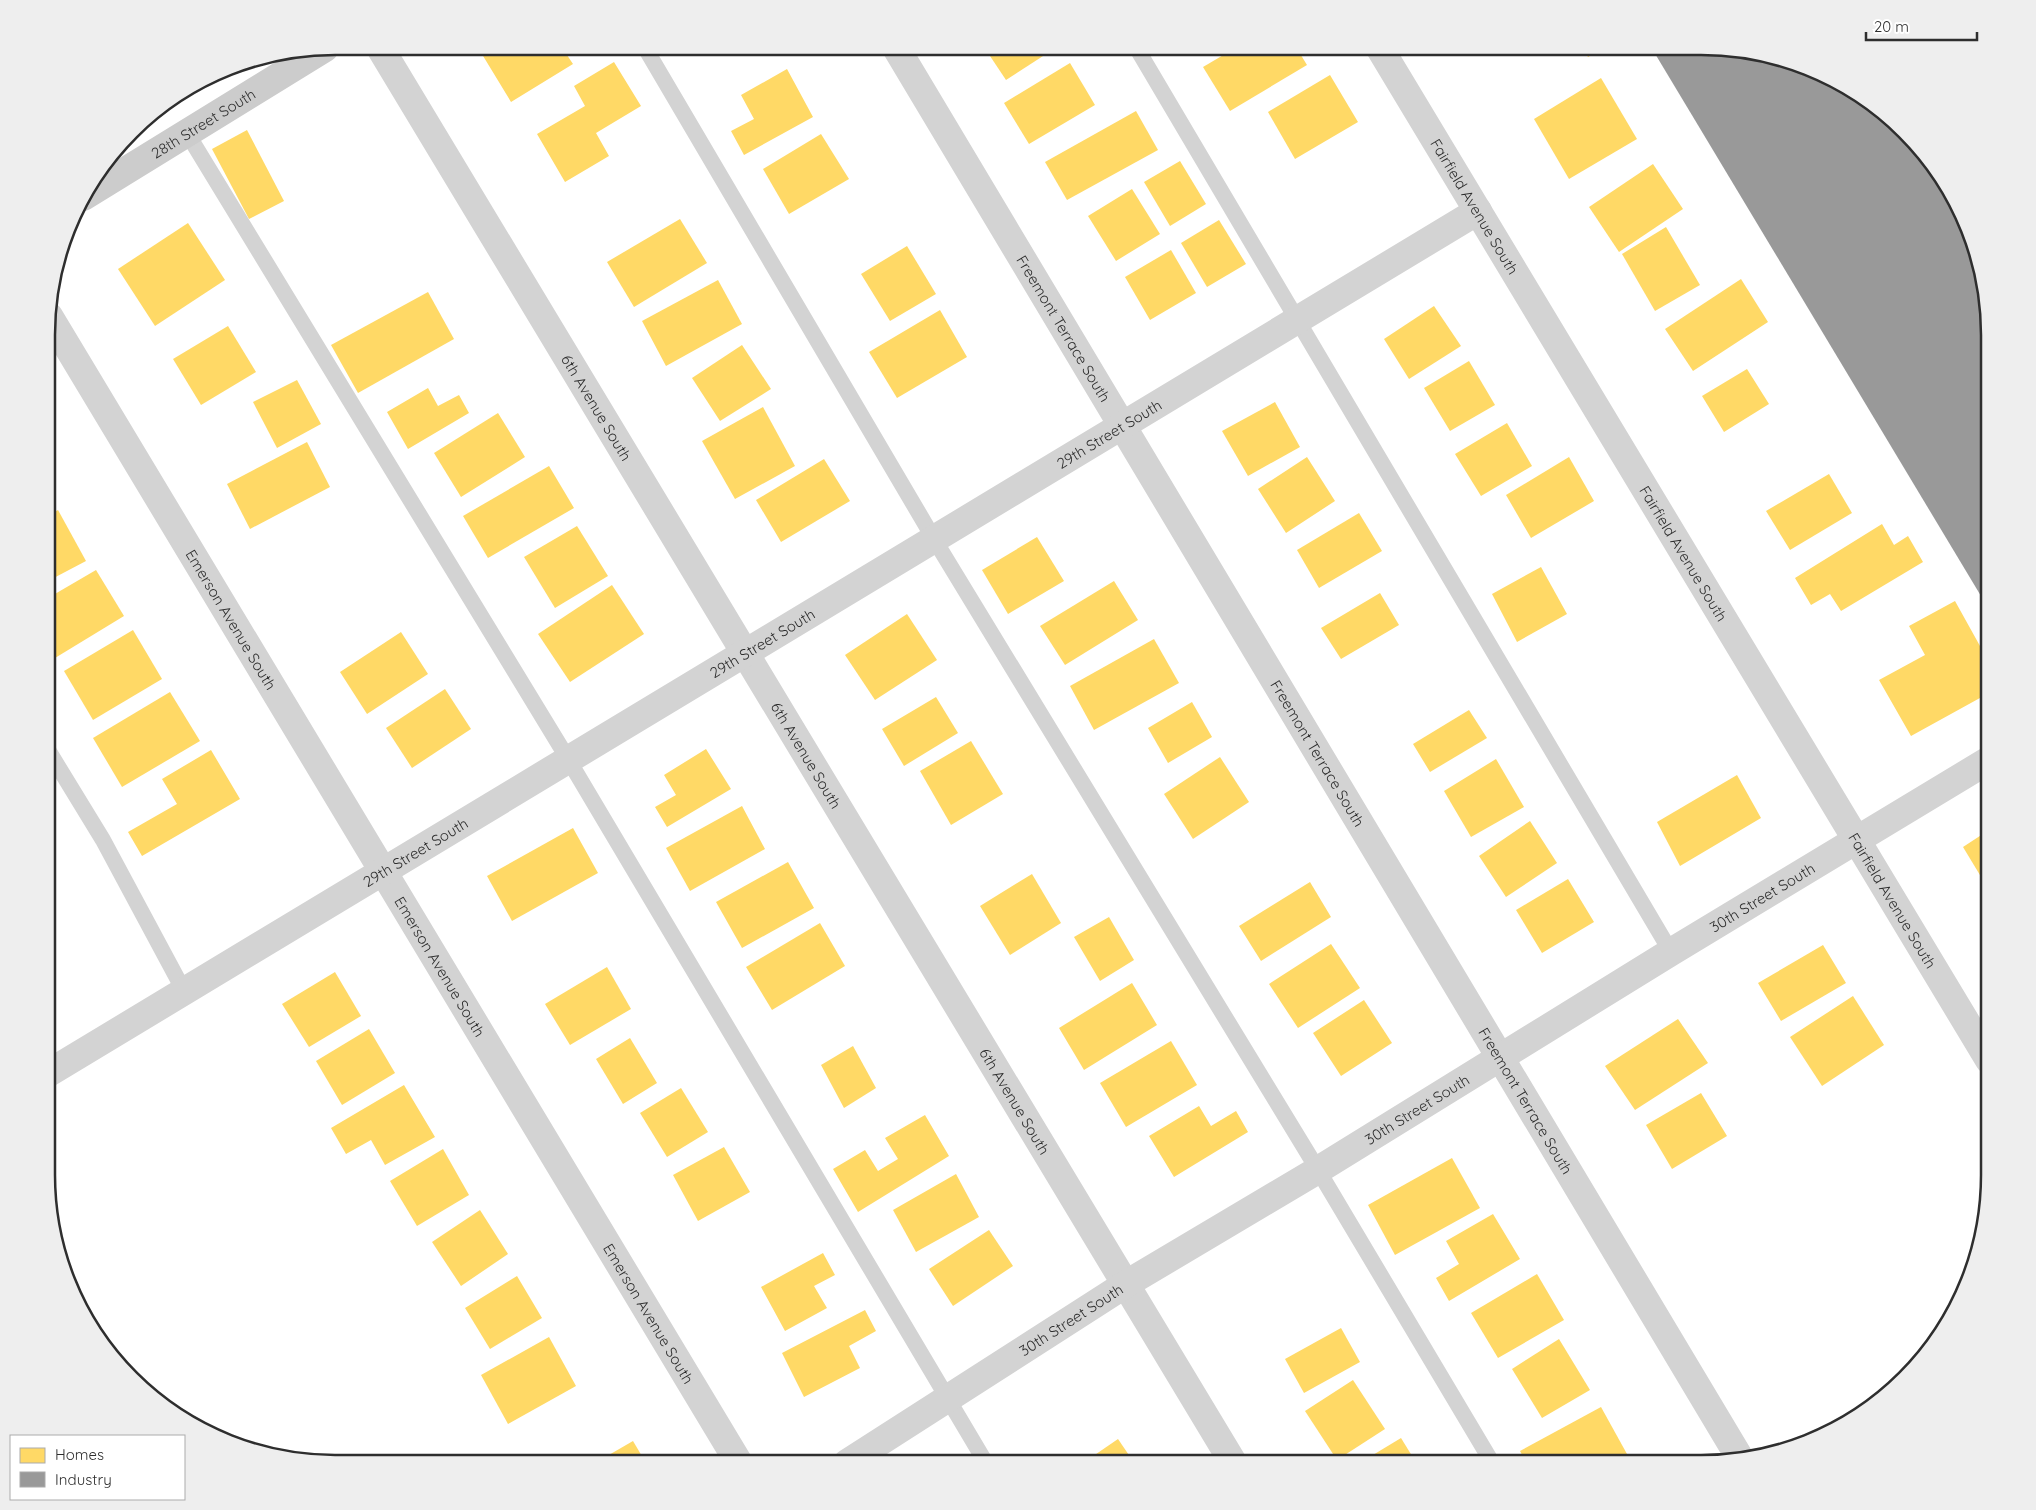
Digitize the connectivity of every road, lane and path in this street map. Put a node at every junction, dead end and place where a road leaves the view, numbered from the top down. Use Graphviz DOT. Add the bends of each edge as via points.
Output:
graph roads {
  1 [pos="384,55"];
  2 [pos="649,55"];
  3 [pos="900,55"];
  4 [pos="1141,55"];
  5 [pos="1384,55"];
  6 [pos="312,56"];
  7 [pos="187,133"];
  8 [pos="97,189"];
  9 [pos="1478,211"];
  10 [pos="1299,319"];
  11 [pos="55,327"];
  12 [pos="1122,425"];
  13 [pos="934,539"];
  14 [pos="746,653"];
  15 [pos="568,759"];
  16 [pos="55,762"];
  17 [pos="1981,765"];
  18 [pos="1857,840"];
  19 [pos="382,871"];
  20 [pos="1671,952"];
  21 [pos="184,991"];
  22 [pos="1981,1047"];
  23 [pos="1500,1058"];
  24 [pos="55,1069"];
  25 [pos="1318,1170"];
  26 [pos="1126,1284"];
  27 [pos="947,1399"];
  28 [pos="1737,1453"];
  29 [pos="734,1455"];
  30 [pos="860,1455"];
  31 [pos="981,1455"];
  32 [pos="1229,1455"];
  33 [pos="1488,1455"];
  1 -- 14 [label="street, 6th Avenue South"];
  2 -- 13 [label="lane"];
  3 -- 12 [label="street, Freemont Terrace South"];
  4 -- 10 [label="lane"];
  5 -- 9 [label="street, Fairfield Avenue South"];
  6 -- 7 [label="street, 28th Street South"];
  7 -- 8 [label="street, 28th Street South"];
  7 -- 15 [label="lane"];
  9 -- 10 [label="street, 29th Street South"];
  9 -- 18 [label="street, Fairfield Avenue South"];
  10 -- 12 [label="street, 29th Street South"];
  10 -- 20 [label="lane"];
  11 -- 19 [label="street, Emerson Avenue South"];
  12 -- 13 [label="street, 29th Street South"];
  12 -- 23 [label="street, Freemont Terrace South"];
  13 -- 14 [label="street, 29th Street South"];
  13 -- 25 [label="lane"];
  14 -- 15 [label="street, 29th Street South"];
  14 -- 26 [label="street, 6th Avenue South"];
  15 -- 19 [label="street, 29th Street South"];
  15 -- 27 [label="lane"];
  16 -- 21 [label="lane" via="102,840"];
  17 -- 18 [label="street, 30th Street South"];
  18 -- 20 [label="street, 30th Street South"];
  18 -- 22 [label="street, Fairfield Avenue South"];
  19 -- 21 [label="street, 29th Street South"];
  19 -- 29 [label="street, Emerson Avenue South"];
  20 -- 23 [label="street, 30th Street South"];
  21 -- 24 [label="street, 29th Street South"];
  23 -- 25 [label="street, 30th Street South"];
  23 -- 28 [label="street, Freemont Terrace South"];
  25 -- 26 [label="street, 30th Street South"];
  25 -- 33 [label="lane"];
  26 -- 27 [label="street, 30th Street South"];
  26 -- 32 [label="street, 6th Avenue South"];
  27 -- 30 [label="street, 30th Street South"];
  27 -- 31 [label="lane"];
}
